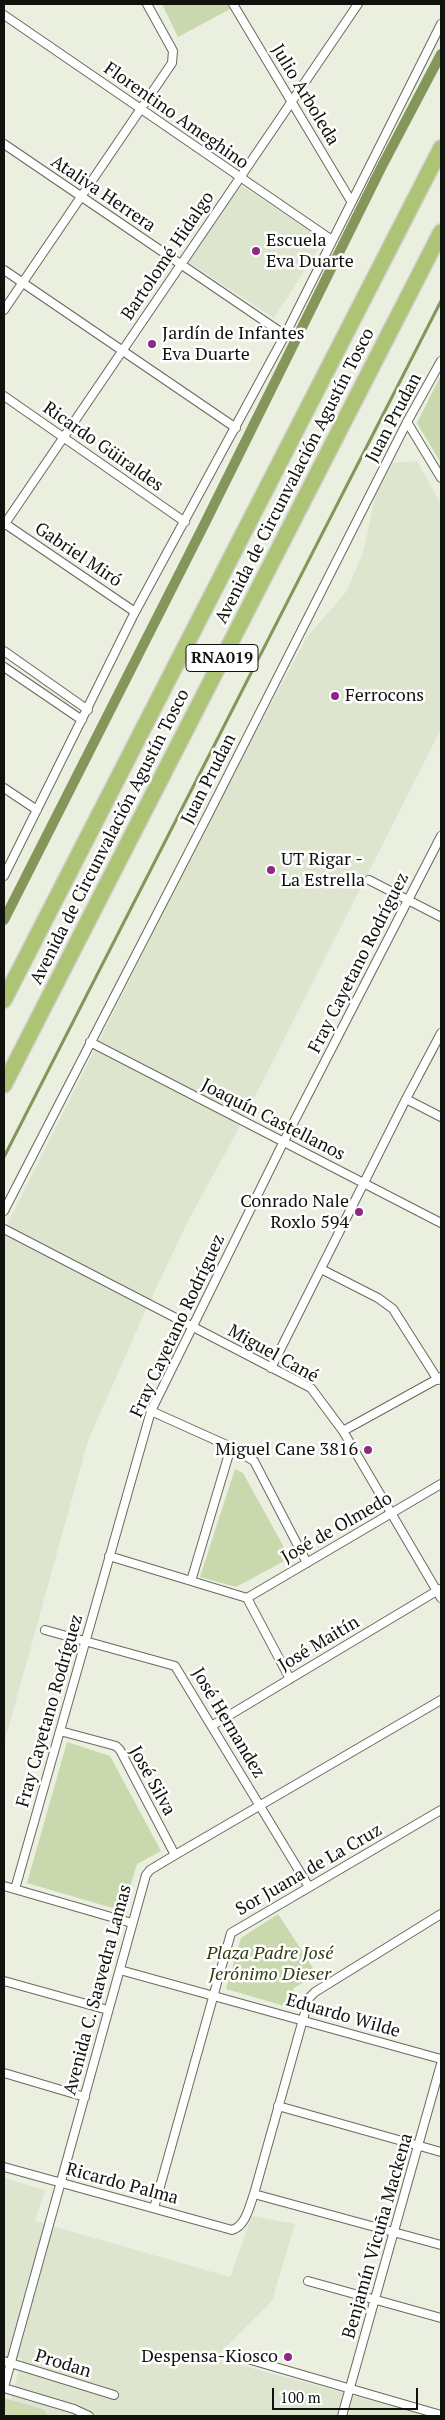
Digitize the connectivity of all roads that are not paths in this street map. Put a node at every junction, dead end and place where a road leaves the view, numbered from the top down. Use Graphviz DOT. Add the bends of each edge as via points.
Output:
graph roads {
  1 [pos="147,4"];
  2 [pos="233,4"];
  3 [pos="358,4"];
  4 [pos="4,15"];
  5 [pos="441,24"];
  6 [pos="292,103"];
  7 [pos="141,110"];
  8 [pos="4,144"];
  9 [pos="441,148"];
  10 [pos="240,178"];
  11 [pos="82,198"];
  12 [pos="351,201"];
  13 [pos="441,232"];
  14 [pos="332,240"];
  15 [pos="181,265"];
  16 [pos="4,270"];
  17 [pos="22,283"];
  18 [pos="4,310"];
  19 [pos="285,335"];
  20 [pos="122,350"];
  21 [pos="441,364"];
  22 [pos="4,396"];
  23 [pos="407,422"];
  24 [pos="236,428"];
  25 [pos="64,437"];
  26 [pos="441,478"];
  27 [pos="185,522"];
  28 [pos="4,524"];
  29 [pos="136,612"];
  30 [pos="4,651"];
  31 [pos="4,667"];
  32 [pos="88,710"];
  33 [pos="82,720"];
  34 [pos="4,788"];
  35 [pos="37,810"];
  36 [pos="441,836"];
  37 [pos="4,876"];
  38 [pos="369,880"];
  39 [pos="408,900"];
  40 [pos="441,917"];
  41 [pos="4,1000"];
  42 [pos="441,1034"];
  43 [pos="90,1042"];
  44 [pos="4,1085"];
  45 [pos="406,1099"];
  46 [pos="441,1118"];
  47 [pos="283,1143"];
  48 [pos="364,1184"];
  49 [pos="4,1211"];
  50 [pos="441,1223"];
  51 [pos="4,1229"];
  52 [pos="321,1269"];
  53 [pos="192,1327"];
  54 [pos="271,1368"];
  55 [pos="439,1378"];
  56 [pos="151,1411"];
  57 [pos="343,1432"];
  58 [pos="232,1447"];
  59 [pos="441,1484"];
  60 [pos="391,1514"];
  61 [pos="109,1556"];
  62 [pos="307,1563"];
  63 [pos="191,1581"];
  64 [pos="439,1589"];
  65 [pos="247,1598"];
  66 [pos="441,1598"];
  67 [pos="45,1630"];
  68 [pos="86,1640"];
  69 [pos="290,1679"];
  70 [pos="441,1700"];
  71 [pos="213,1725"];
  72 [pos="60,1730"];
  73 [pos="260,1806"];
  74 [pos="441,1810"];
  75 [pos="175,1855"];
  76 [pos="4,1886"];
  77 [pos="308,1887"];
  78 [pos="15,1889"];
  79 [pos="441,1914"];
  80 [pos="132,1923"];
  81 [pos="120,1970"];
  82 [pos="4,1981"];
  83 [pos="214,1995"];
  84 [pos="108,2010"];
  85 [pos="302,2020"];
  86 [pos="441,2059"];
  87 [pos="441,2064"];
  88 [pos="4,2074"];
  89 [pos="85,2097"];
  90 [pos="278,2106"];
  91 [pos="419,2146"];
  92 [pos="441,2152"];
  93 [pos="4,2167"];
  94 [pos="62,2183"];
  95 [pos="254,2194"];
  96 [pos="154,2208"];
  97 [pos="395,2231"];
  98 [pos="441,2245"];
  99 [pos="308,2281"];
  100 [pos="375,2300"];
  101 [pos="441,2318"];
  102 [pos="244,2358"];
  103 [pos="7,2362"];
  104 [pos="4,2387"];
  105 [pos="350,2389"];
  106 [pos="114,2396"];
  107 [pos="4,2406"];
  108 [pos="441,2415"];
  109 [pos="39,2416"];
  110 [pos="89,2416"];
  111 [pos="342,2416"];
  1 -- 7 [label="street" via="172,51 172,63"];
  2 -- 6 [label="street, Julio Arboleda"];
  3 -- 6 [label="street, Bartolomé Hidalgo"];
  4 -- 7 [label="street, Florentino Ameghino"];
  5 -- 12 [label="street"];
  6 -- 10 [label="street, Bartolomé Hidalgo"];
  6 -- 12 [label="street, Julio Arboleda"];
  7 -- 10 [label="street, Florentino Ameghino"];
  7 -- 11 [label="street"];
  8 -- 11 [label="street, Ataliva Herrera"];
  9 -- 41 [label="highway, Avenida de Circunvalación Agustín Tosco / RNA019"];
  10 -- 14 [label="street, Florentino Ameghino"];
  10 -- 15 [label="street, Bartolomé Hidalgo"];
  11 -- 15 [label="street, Ataliva Herrera"];
  11 -- 17 [label="street"];
  12 -- 14 [label="street"];
  13 -- 44 [label="highway, Avenida de Circunvalación Agustín Tosco / RNA019"];
  14 -- 19 [label="street"];
  15 -- 19 [label="street, Ataliva Herrera"];
  15 -- 20 [label="street, Bartolomé Hidalgo"];
  16 -- 17 [label="street"];
  17 -- 18 [label="street"];
  17 -- 20 [label="street"];
  19 -- 24 [label="street"];
  20 -- 24 [label="street"];
  20 -- 25 [label="street, Bartolomé Hidalgo"];
  21 -- 23 [label="street, Juan Prudan"];
  22 -- 25 [label="street, Ricardo Güiraldes"];
  23 -- 26 [label="street"];
  23 -- 43 [label="street, Juan Prudan"];
  24 -- 27 [label="street"];
  25 -- 27 [label="street, Ricardo Güiraldes"];
  25 -- 28 [label="street, Bartolomé Hidalgo"];
  27 -- 29 [label="street"];
  28 -- 29 [label="street, Gabriel Miró"];
  29 -- 32 [label="street"];
  30 -- 32 [label="street"];
  31 -- 33 [label="street"];
  32 -- 33 [label="street"];
  33 -- 35 [label="street"];
  34 -- 35 [label="street"];
  35 -- 37 [label="street"];
  36 -- 39 [label="street, Fray Cayetano Rodríguez"];
  38 -- 39 [label="street"];
  39 -- 40 [label="street"];
  39 -- 47 [label="street, Fray Cayetano Rodríguez"];
  42 -- 45 [label="street"];
  43 -- 47 [label="street, Joaquín Castellanos"];
  43 -- 49 [label="street, Juan Prudan"];
  45 -- 46 [label="street"];
  45 -- 48 [label="street"];
  47 -- 48 [label="street, Joaquín Castellanos"];
  47 -- 53 [label="street, Fray Cayetano Rodríguez"];
  48 -- 50 [label="street, Joaquín Castellanos"];
  48 -- 52 [label="street"];
  51 -- 53 [label="street, Miguel Cané"];
  52 -- 54 [label="street"];
  52 -- 55 [label="street" via="393,1309"];
  53 -- 54 [label="street, Miguel Cané"];
  53 -- 56 [label="street, Fray Cayetano Rodríguez"];
  54 -- 57 [label="street, Miguel Cané" via="311,1388"];
  55 -- 57 [label="street"];
  56 -- 58 [label="street"];
  56 -- 61 [label="street, Fray Cayetano Rodríguez"];
  57 -- 60 [label="street, Miguel Cané"];
  58 -- 62 [label="street" via="259,1467"];
  58 -- 63 [label="street"];
  59 -- 60 [label="street, José de Olmedo"];
  60 -- 62 [label="street, José de Olmedo"];
  60 -- 64 [label="street, Miguel Cané"];
  61 -- 63 [label="street"];
  61 -- 68 [label="street, Fray Cayetano Rodríguez"];
  62 -- 65 [label="street, José de Olmedo"];
  63 -- 65 [label="street"];
  64 -- 66 [label="street, Miguel Cané"];
  64 -- 69 [label="street, José Maitín"];
  65 -- 69 [label="street"];
  67 -- 68 [label="street, José Hernandez"];
  68 -- 71 [label="street, José Hernandez" via="175,1666"];
  68 -- 72 [label="street, Fray Cayetano Rodríguez"];
  69 -- 71 [label="street, José Maitín"];
  70 -- 73 [label="street, Avenida C. Saavedra Lamas"];
  71 -- 73 [label="street, José Hernandez"];
  72 -- 75 [label="street, José Silva" via="116,1746 120,1750"];
  72 -- 78 [label="street, Fray Cayetano Rodríguez"];
  73 -- 75 [label="street, Avenida C. Saavedra Lamas"];
  73 -- 77 [label="street, José Hernandez"];
  74 -- 77 [label="street, Sor Juana de La Cruz"];
  75 -- 80 [label="street, Avenida C. Saavedra Lamas" via="146,1875"];
  76 -- 78 [label="street"];
  77 -- 83 [label="street, Sor Juana de La Cruz" via="231,1933"];
  78 -- 80 [label="street"];
  79 -- 85 [label="street" via="315,1992 309,1998"];
  80 -- 81 [label="street, Avenida C. Saavedra Lamas"];
  81 -- 83 [label="street, Eduardo Wilde"];
  81 -- 84 [label="street, Avenida C. Saavedra Lamas"];
  82 -- 84 [label="street"];
  83 -- 85 [label="street, Eduardo Wilde"];
  83 -- 96 [label="street, Sor Juana de La Cruz"];
  84 -- 89 [label="street, Avenida C. Saavedra Lamas"];
  85 -- 86 [label="street, Eduardo Wilde"];
  85 -- 90 [label="street"];
  87 -- 91 [label="street, Benjamín Vicuña Mackena"];
  88 -- 89 [label="street"];
  89 -- 94 [label="street, Avenida C. Saavedra Lamas"];
  90 -- 91 [label="street"];
  90 -- 95 [label="street"];
  91 -- 92 [label="street"];
  91 -- 97 [label="street, Benjamín Vicuña Mackena"];
  93 -- 94 [label="street, Ricardo Palma"];
  94 -- 96 [label="street, Ricardo Palma"];
  94 -- 103 [label="street, Avenida C. Saavedra Lamas"];
  95 -- 96 [label="street, Ricardo Palma" via="243,2222 232,2230"];
  95 -- 97 [label="street"];
  97 -- 98 [label="street"];
  97 -- 100 [label="street, Benjamín Vicuña Mackena"];
  99 -- 100 [label="street"];
  100 -- 101 [label="street"];
  100 -- 105 [label="street, Benjamín Vicuña Mackena"];
  102 -- 105 [label="street"];
  103 -- 104 [label="street, Avenida C. Saavedra Lamas"];
  103 -- 106 [label="street, Prodan"];
  104 -- 110 [label="street"];
  105 -- 108 [label="street"];
  105 -- 111 [label="street, Benjamín Vicuña Mackena"];
  107 -- 109 [label="main road"];
}
